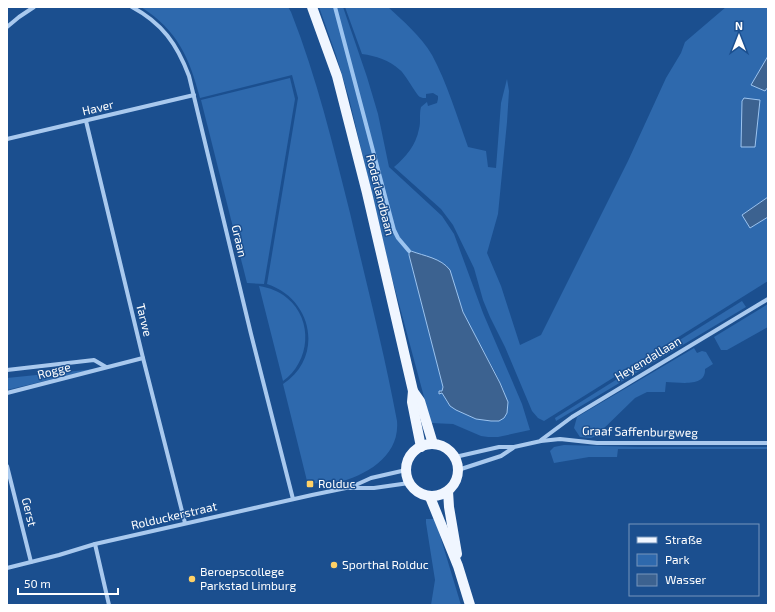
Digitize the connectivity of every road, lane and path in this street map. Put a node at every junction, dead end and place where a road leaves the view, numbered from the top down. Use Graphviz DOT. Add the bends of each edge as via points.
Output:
graph roads {
  1 [pos="34,7"];
  2 [pos="132,7"];
  3 [pos="312,7"];
  4 [pos="7,27"];
  5 [pos="194,95"];
  6 [pos="86,121"];
  7 [pos="7,139"];
  8 [pos="768,299"];
  9 [pos="143,358"];
  10 [pos="107,367"];
  11 [pos="7,370"];
  12 [pos="414,391"];
  13 [pos="7,394"];
  14 [pos="541,441"];
  15 [pos="768,443"];
  16 [pos="433,444"];
  17 [pos="421,446"];
  18 [pos="514,447"];
  19 [pos="455,456"];
  20 [pos="7,466"];
  21 [pos="406,470"];
  22 [pos="458,470"];
  23 [pos="409,483"];
  24 [pos="346,488"];
  25 [pos="448,491"];
  26 [pos="430,497"];
  27 [pos="293,499"];
  28 [pos="185,524"];
  29 [pos="95,544"];
  30 [pos="31,562"];
  31 [pos="458,566"];
  32 [pos="7,568"];
  33 [pos="110,605"];
  34 [pos="470,605"];
  1 -- 4 [label="street"];
  2 -- 5 [label="street, Graan" via="168,34 186,66"];
  3 -- 12 [label="main road, Roderlandbaan" via="337,76"];
  5 -- 6 [label="street, Haver"];
  5 -- 27 [label="street, Graan"];
  6 -- 7 [label="street, Haver"];
  6 -- 9 [label="street, Tarwe"];
  8 -- 14 [label="street, Heyendallaan" via="572,417"];
  9 -- 10 [label="street, Rogge"];
  9 -- 28 [label="street, Tarwe"];
  10 -- 11 [label="street, Rogge" via="94,360"];
  10 -- 13 [label="street, Rogge"];
  12 -- 16 [label="main road, Roderlandbaan" via="420,401"];
  12 -- 17 [label="main road, Roderlandbaan" via="412,402"];
  14 -- 15 [label="street, Graaf Saffenburgweg"];
  14 -- 18 [label="street, Graaf Saffenburgweg"];
  16 -- 17 [label="main road"];
  16 -- 19 [label="main road" via="445,448"];
  17 -- 21 [label="main road" via="411,454"];
  18 -- 19 [label="street, Graaf Saffenburgweg" via="499,447"];
  18 -- 22 [label="street, Graaf Saffenburgweg" via="501,456"];
  19 -- 22 [label="main road"];
  20 -- 30 [label="street, Gerst"];
  21 -- 23 [label="main road"];
  21 -- 24 [label="street, Rolduckerstraat" via="371,478"];
  22 -- 25 [label="main road" via="455,484"];
  23 -- 24 [label="street, Rolduckerstraat" via="374,488"];
  23 -- 26 [label="main road" via="422,495"];
  24 -- 27 [label="street, Rolduckerstraat"];
  25 -- 26 [label="main road" via="440,496"];
  25 -- 31 [label="main road"];
  26 -- 31 [label="main road"];
  27 -- 28 [label="street, Rolduckerstraat"];
  28 -- 29 [label="street, Rolduckerstraat"];
  29 -- 30 [label="street, Rolduckerstraat"];
  29 -- 33 [label="street"];
  30 -- 32 [label="street, Rolduckerstraat"];
  31 -- 34 [label="main road"];
}
